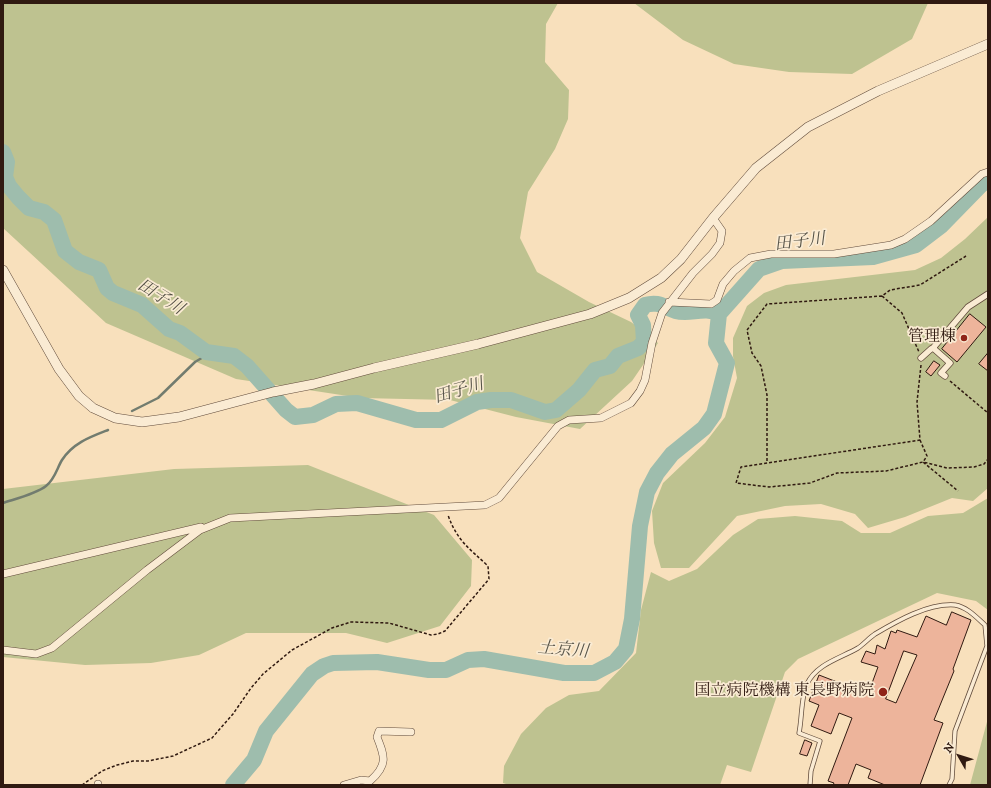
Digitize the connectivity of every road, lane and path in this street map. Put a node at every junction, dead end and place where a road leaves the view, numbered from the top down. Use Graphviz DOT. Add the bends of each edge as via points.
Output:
graph roads {
  1 [pos="988,44"];
  2 [pos="988,172"];
  3 [pos="713,218"];
  4 [pos="966,256"];
  5 [pos="3,270"];
  6 [pos="988,294"];
  7 [pos="882,296"];
  8 [pos="668,304"];
  9 [pos="933,348"];
  10 [pos="921,358"];
  11 [pos="944,376"];
  12 [pos="988,413"];
  13 [pos="920,440"];
  14 [pos="988,459"];
  15 [pos="767,462"];
  16 [pos="923,462"];
  17 [pos="958,491"];
  18 [pos="447,507"];
  19 [pos="214,524"];
  20 [pos="3,574"];
  21 [pos="3,650"];
  22 [pos="410,732"];
  23 [pos="82,785"];
  24 [pos="344,785"];
  25 [pos="810,785"];
  26 [pos="949,785"];
  1 -- 3 [label="street" via="878,91 808,127 756,168"];
  2 -- 8 [label="street" via="982,174 916,232 891,245 834,254 771,254 750,258 734,271 723,284 717,300 711,304"];
  3 -- 5 [label="street" via="681,259 661,278 629,298 590,314 179,417 142,422 115,418 93,408 79,396 59,369"];
  3 -- 8 [label="street" via="722,231 720,242"];
  4 -- 7 [label="path" via="920,285 890,290"];
  6 -- 9 [label="street" via="968,307"];
  7 -- 10 [label="path" via="902,313"];
  7 -- 15 [label="path" via="767,304 747,330 752,353 761,366 767,395"];
  8 -- 18 [label="street" via="662,313 652,343 645,380 631,402 601,418 569,420 558,426 499,498 485,505"];
  9 -- 10 [label="street"];
  9 -- 11 [label="street" via="950,363 941,373"];
  10 -- 13 [label="path" via="917,402"];
  11 -- 12 [label="path"];
  13 -- 15 [label="path"];
  13 -- 16 [label="path" via="927,456"];
  14 -- 16 [label="path" via="984,464 947,468"];
  15 -- 16 [label="path" via="741,467 736,483 769,487 810,483 837,474 886,471"];
  16 -- 17 [label="path"];
  18 -- 19 [label="street" via="325,515 240,517"];
  18 -- 23 [label="path" via="449,517 462,541 471,553 488,566 489,579 445,631 431,635 389,623 351,622 332,628 292,650 263,674 212,738 173,756 117,765 102,771"];
  19 -- 20 [label="street"];
  19 -- 21 [label="street" via="200,530 147,570 52,648 36,654"];
  22 -- 24 [label="street" via="379,730 377,737 384,762 378,775 370,781 361,780"];
  25 -- 26 [label="lane" via="811,771 820,741 799,733 807,684 819,670 858,648 881,631 926,610 956,605 970,611 985,625 987,646 955,730 952,779"];
}
